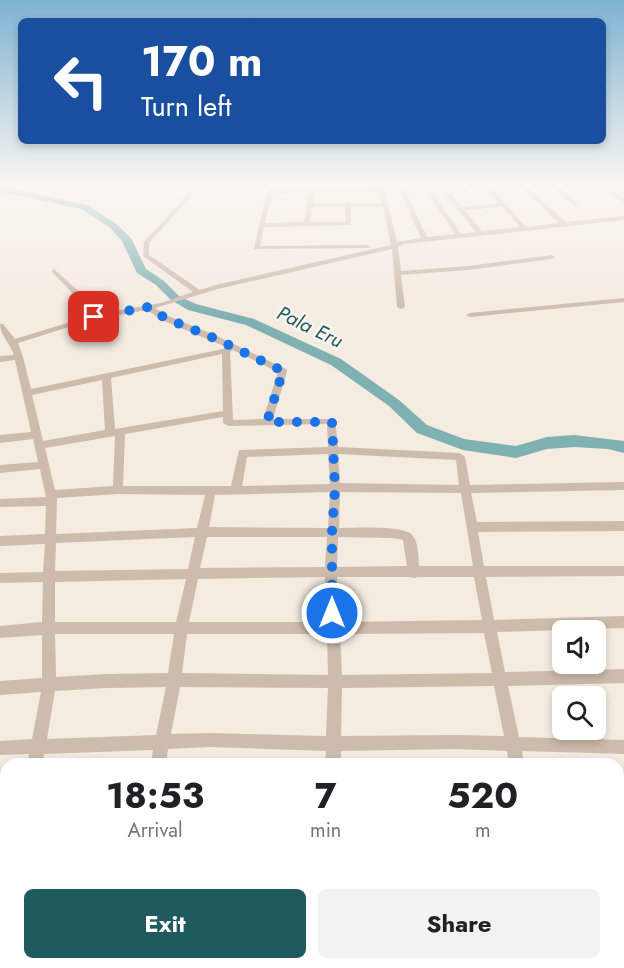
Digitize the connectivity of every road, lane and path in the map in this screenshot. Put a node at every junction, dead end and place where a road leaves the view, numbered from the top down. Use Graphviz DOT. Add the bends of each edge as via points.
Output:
graph roads {
  1 [pos="159,228"];
  2 [pos="261,228"];
  3 [pos="391,228"];
  4 [pos="420,228"];
  5 [pos="454,228"];
  6 [pos="476,228"];
  7 [pos="533,228"];
  8 [pos="525,229"];
  9 [pos="480,233"];
  10 [pos="459,236"];
  11 [pos="425,239"];
  12 [pos="395,246"];
  13 [pos="552,257"];
  14 [pos="54,271"];
  15 [pos="397,273"];
  16 [pos="200,293"];
  17 [pos="624,300"];
  18 [pos="148,307"];
  19 [pos="401,307"];
  20 [pos="470,315"];
  21 [pos="94,317"];
  22 [pos="0,326"];
  23 [pos="13,342"];
  24 [pos="229,349"];
  25 [pos="19,357"];
  26 [pos="0,359"];
  27 [pos="106,376"];
  28 [pos="27,393"];
  29 [pos="228,413"];
  30 [pos="267,422"];
  31 [pos="115,432"];
  32 [pos="0,439"];
  33 [pos="38,440"];
  34 [pos="332,451"];
  35 [pos="43,465"];
  36 [pos="0,469"];
  37 [pos="624,486"];
  38 [pos="335,488"];
  39 [pos="465,489"];
  40 [pos="118,490"];
  41 [pos="236,490"];
  42 [pos="211,491"];
  43 [pos="51,497"];
  44 [pos="0,503"];
  45 [pos="624,526"];
  46 [pos="472,527"];
  47 [pos="204,532"];
  48 [pos="332,532"];
  49 [pos="51,537"];
  50 [pos="0,542"];
  51 [pos="479,571"];
  52 [pos="624,571"];
  53 [pos="195,573"];
  54 [pos="331,573"];
  55 [pos="414,573"];
  56 [pos="49,577"];
  57 [pos="0,578"];
  58 [pos="624,622"];
  59 [pos="489,626"];
  60 [pos="181,627"];
  61 [pos="50,628"];
  62 [pos="331,629"];
  63 [pos="0,632"];
  64 [pos="624,676"];
  65 [pos="501,679"];
  66 [pos="174,680"];
  67 [pos="335,681"];
  68 [pos="49,685"];
  69 [pos="0,688"];
  70 [pos="162,742"];
  71 [pos="334,744"];
  72 [pos="513,744"];
  73 [pos="37,747"];
  74 [pos="624,747"];
  75 [pos="0,748"];
  76 [pos="36,758"];
  77 [pos="159,758"];
  78 [pos="333,758"];
  79 [pos="516,758"];
  1 -- 16 [label="street" via="146,243 146,256"];
  2 -- 12 [label="street" via="256,248"];
  3 -- 12 [label="street"];
  4 -- 11 [label="street"];
  5 -- 10 [label="street"];
  6 -- 9 [label="street"];
  7 -- 8 [label="street"];
  8 -- 9 [label="street"];
  9 -- 10 [label="street"];
  10 -- 11 [label="street"];
  11 -- 12 [label="street"];
  12 -- 15 [label="street"];
  12 -- 16 [label="street"];
  13 -- 15 [label="street"];
  14 -- 21 [label="street" via="92,308"];
  15 -- 19 [label="street"];
  16 -- 18 [label="street"];
  17 -- 20 [label="street"];
  18 -- 21 [label="street"];
  18 -- 24 [label="street"];
  21 -- 23 [label="street"];
  22 -- 23 [label="street"];
  23 -- 25 [label="street"];
  24 -- 27 [label="street"];
  24 -- 29 [label="street"];
  24 -- 30 [label="street" via="283,371"];
  25 -- 26 [label="street"];
  25 -- 28 [label="street"];
  27 -- 28 [label="street"];
  27 -- 31 [label="street"];
  28 -- 33 [label="street"];
  29 -- 30 [label="street" via="228,423"];
  29 -- 31 [label="street"];
  30 -- 34 [label="street" via="332,422"];
  31 -- 33 [label="street"];
  31 -- 40 [label="street"];
  32 -- 33 [label="street"];
  33 -- 35 [label="street"];
  34 -- 38 [label="street"];
  34 -- 39 [label="street" via="460,457"];
  34 -- 41 [label="street" via="243,453"];
  35 -- 36 [label="street"];
  35 -- 43 [label="street"];
  37 -- 39 [label="street"];
  38 -- 39 [label="street"];
  38 -- 41 [label="street"];
  38 -- 48 [label="street"];
  39 -- 46 [label="street"];
  40 -- 42 [label="street"];
  40 -- 43 [label="street"];
  41 -- 42 [label="street"];
  42 -- 47 [label="street"];
  43 -- 44 [label="street"];
  43 -- 49 [label="street"];
  45 -- 46 [label="street"];
  46 -- 51 [label="street"];
  47 -- 48 [label="street"];
  47 -- 49 [label="street"];
  47 -- 53 [label="street"];
  48 -- 54 [label="street"];
  48 -- 55 [label="street" via="407,536"];
  49 -- 50 [label="street"];
  49 -- 56 [label="street"];
  51 -- 52 [label="street"];
  51 -- 55 [label="street"];
  51 -- 59 [label="street"];
  53 -- 54 [label="street"];
  53 -- 56 [label="street"];
  53 -- 60 [label="street"];
  54 -- 55 [label="street"];
  54 -- 62 [label="street"];
  56 -- 57 [label="street"];
  56 -- 61 [label="street"];
  58 -- 59 [label="street"];
  59 -- 62 [label="street"];
  59 -- 65 [label="street"];
  60 -- 61 [label="street"];
  60 -- 62 [label="street"];
  60 -- 66 [label="street"];
  61 -- 63 [label="street"];
  61 -- 68 [label="street"];
  62 -- 67 [label="street"];
  64 -- 65 [label="street"];
  65 -- 67 [label="street"];
  65 -- 72 [label="street"];
  66 -- 67 [label="street"];
  66 -- 68 [label="street"];
  66 -- 70 [label="street"];
  67 -- 71 [label="street"];
  68 -- 69 [label="street"];
  68 -- 73 [label="street"];
  70 -- 71 [label="street"];
  70 -- 73 [label="street"];
  70 -- 77 [label="street"];
  71 -- 72 [label="street"];
  71 -- 78 [label="street"];
  72 -- 74 [label="street"];
  72 -- 79 [label="street"];
  73 -- 75 [label="street"];
  73 -- 76 [label="street"];
}
